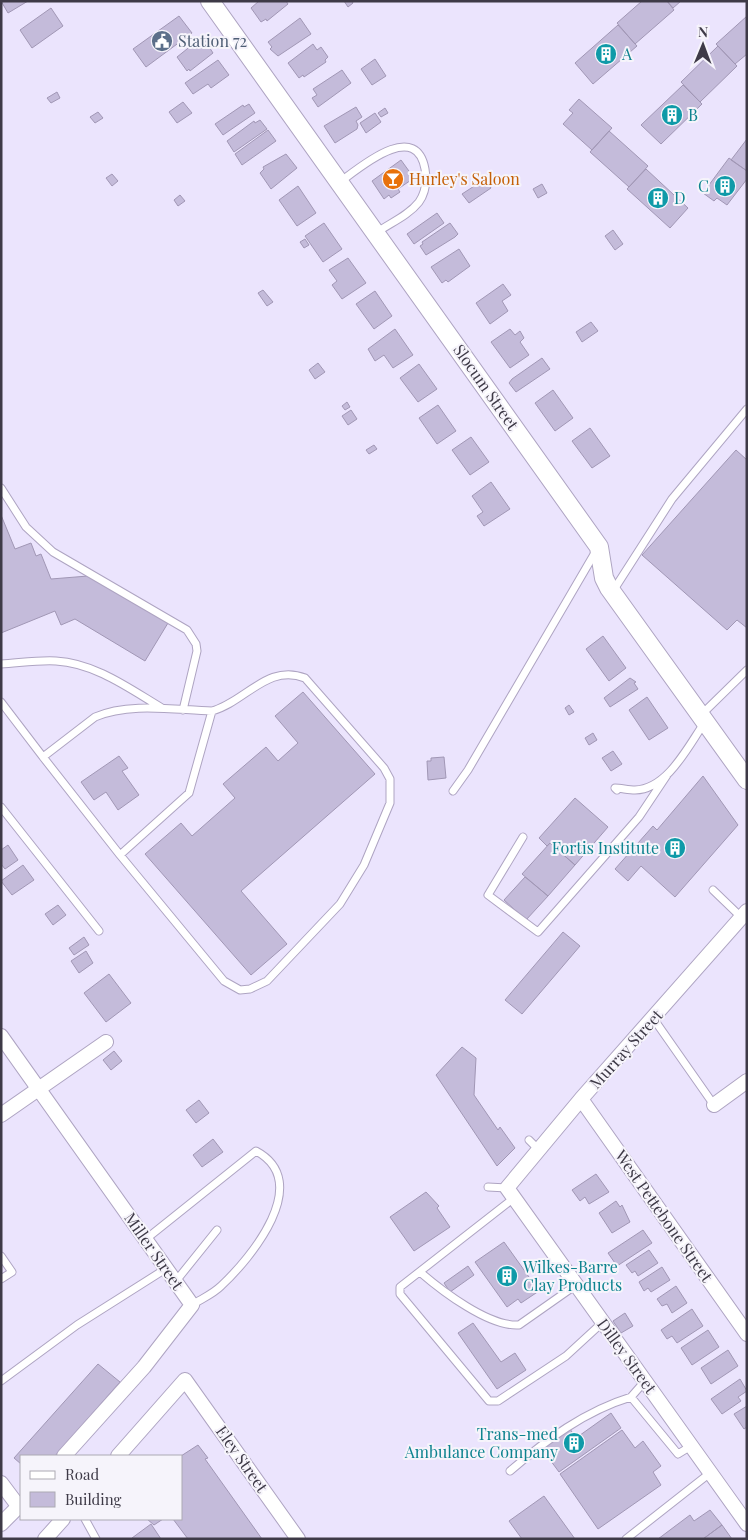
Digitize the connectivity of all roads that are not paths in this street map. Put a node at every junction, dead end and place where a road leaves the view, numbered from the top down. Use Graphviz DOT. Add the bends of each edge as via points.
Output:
graph roads {
  1 [pos="210,1"];
  2 [pos="339,182"];
  3 [pos="376,233"];
  4 [pos="747,409"];
  5 [pos="1,488"];
  6 [pos="599,547"];
  7 [pos="613,592"];
  8 [pos="1,664"];
  9 [pos="747,670"];
  10 [pos="1,702"];
  11 [pos="165,709"];
  12 [pos="183,710"];
  13 [pos="212,710"];
  14 [pos="703,719"];
  15 [pos="43,757"];
  16 [pos="667,775"];
  17 [pos="747,780"];
  18 [pos="617,790"];
  19 [pos="453,791"];
  20 [pos="1,807"];
  21 [pos="523,837"];
  22 [pos="120,855"];
  23 [pos="713,890"];
  24 [pos="744,914"];
  25 [pos="99,932"];
  26 [pos="653,1018"];
  27 [pos="1,1036"];
  28 [pos="106,1042"];
  29 [pos="747,1081"];
  30 [pos="38,1088"];
  31 [pos="581,1099"];
  32 [pos="714,1105"];
  33 [pos="1,1115"];
  34 [pos="488,1186"];
  35 [pos="511,1193"];
  36 [pos="217,1230"];
  37 [pos="146,1239"];
  38 [pos="1,1256"];
  39 [pos="167,1268"];
  40 [pos="420,1272"];
  41 [pos="1,1279"];
  42 [pos="176,1281"];
  43 [pos="576,1285"];
  44 [pos="192,1305"];
  45 [pos="603,1322"];
  46 [pos="747,1334"];
  47 [pos="1,1381"];
  48 [pos="645,1381"];
  49 [pos="631,1397"];
  50 [pos="691,1446"];
  51 [pos="65,1455"];
  52 [pos="119,1455"];
  53 [pos="510,1471"];
  54 [pos="710,1473"];
  55 [pos="1,1483"];
  56 [pos="20,1505"];
  57 [pos="62,1520"];
  58 [pos="86,1520"];
  59 [pos="1,1524"];
  60 [pos="747,1524"];
  61 [pos="46,1539"];
  62 [pos="96,1539"];
  63 [pos="298,1539"];
  64 [pos="626,1539"];
  1 -- 2 [label="street, Slocum Street"];
  2 -- 3 [label="street, Slocum Street"];
  2 -- 3 [label="lane" via="384,151 408,148 420,156 426,175 422,197 407,214"];
  3 -- 6 [label="street, Slocum Street"];
  4 -- 7 [label="lane" via="672,499"];
  5 -- 12 [label="lane" via="26,527 54,552 187,630 196,644 196,651"];
  6 -- 7 [label="street, Slocum Street" via="604,578"];
  6 -- 19 [label="lane"];
  7 -- 14 [label="street, Slocum Street"];
  8 -- 11 [label="lane" via="70,663 109,677"];
  9 -- 14 [label="lane"];
  10 -- 15 [label="lane"];
  11 -- 12 [label="lane"];
  11 -- 15 [label="lane" via="104,713"];
  12 -- 13 [label="lane"];
  13 -- 22 [label="lane" via="189,793"];
  13 -- 22 [label="lane" via="232,704 272,677 298,675 306,678 384,768 390,778 390,803 364,865 340,904 267,981 240,990 224,981"];
  14 -- 16 [label="lane"];
  14 -- 17 [label="street, Slocum Street"];
  15 -- 22 [label="lane"];
  16 -- 18 [label="lane" via="636,790 615,788"];
  16 -- 21 [label="lane" via="639,817 538,932 488,895"];
  20 -- 25 [label="lane"];
  23 -- 24 [label="lane"];
  24 -- 26 [label="street, Murray Street"];
  26 -- 31 [label="street, Murray Street"];
  26 -- 32 [label="lane"];
  27 -- 30 [label="street, Miller Street"];
  28 -- 30 [label="street"];
  29 -- 32 [label="street"];
  30 -- 33 [label="street"];
  30 -- 37 [label="street, Miller Street"];
  31 -- 35 [label="street, Murray Street" via="534,1145"];
  31 -- 46 [label="street, West Pettebone Street"];
  34 -- 35 [label="lane"];
  35 -- 40 [label="lane"];
  35 -- 43 [label="street, Dilley Street"];
  36 -- 42 [label="lane"];
  37 -- 39 [label="street, Miller Street"];
  37 -- 44 [label="lane" via="256,1151 268,1157 278,1175 279,1201 267,1232 220,1287"];
  38 -- 41 [label="lane" via="12,1272"];
  39 -- 42 [label="street, Miller Street"];
  39 -- 47 [label="lane" via="77,1325"];
  40 -- 43 [label="lane" via="450,1297 508,1326 519,1325"];
  40 -- 45 [label="lane" via="400,1287 400,1294 489,1401 498,1401 566,1356"];
  42 -- 44 [label="street, Miller Street"];
  43 -- 45 [label="street, Dilley Street"];
  44 -- 51 [label="street, Miller Street" via="144,1367"];
  45 -- 48 [label="street, Dilley Street"];
  48 -- 49 [label="lane"];
  48 -- 50 [label="street, Dilley Street"];
  49 -- 50 [label="lane" via="678,1454"];
  49 -- 53 [label="lane" via="606,1404 543,1443"];
  50 -- 54 [label="street, Dilley Street"];
  52 -- 63 [label="street, Eley Street" via="185,1380"];
  54 -- 60 [label="street, Dilley Street"];
  54 -- 64 [label="lane"];
  55 -- 56 [label="street"];
  56 -- 59 [label="street"];
  57 -- 61 [label="street"];
  58 -- 62 [label="lane"];
}
